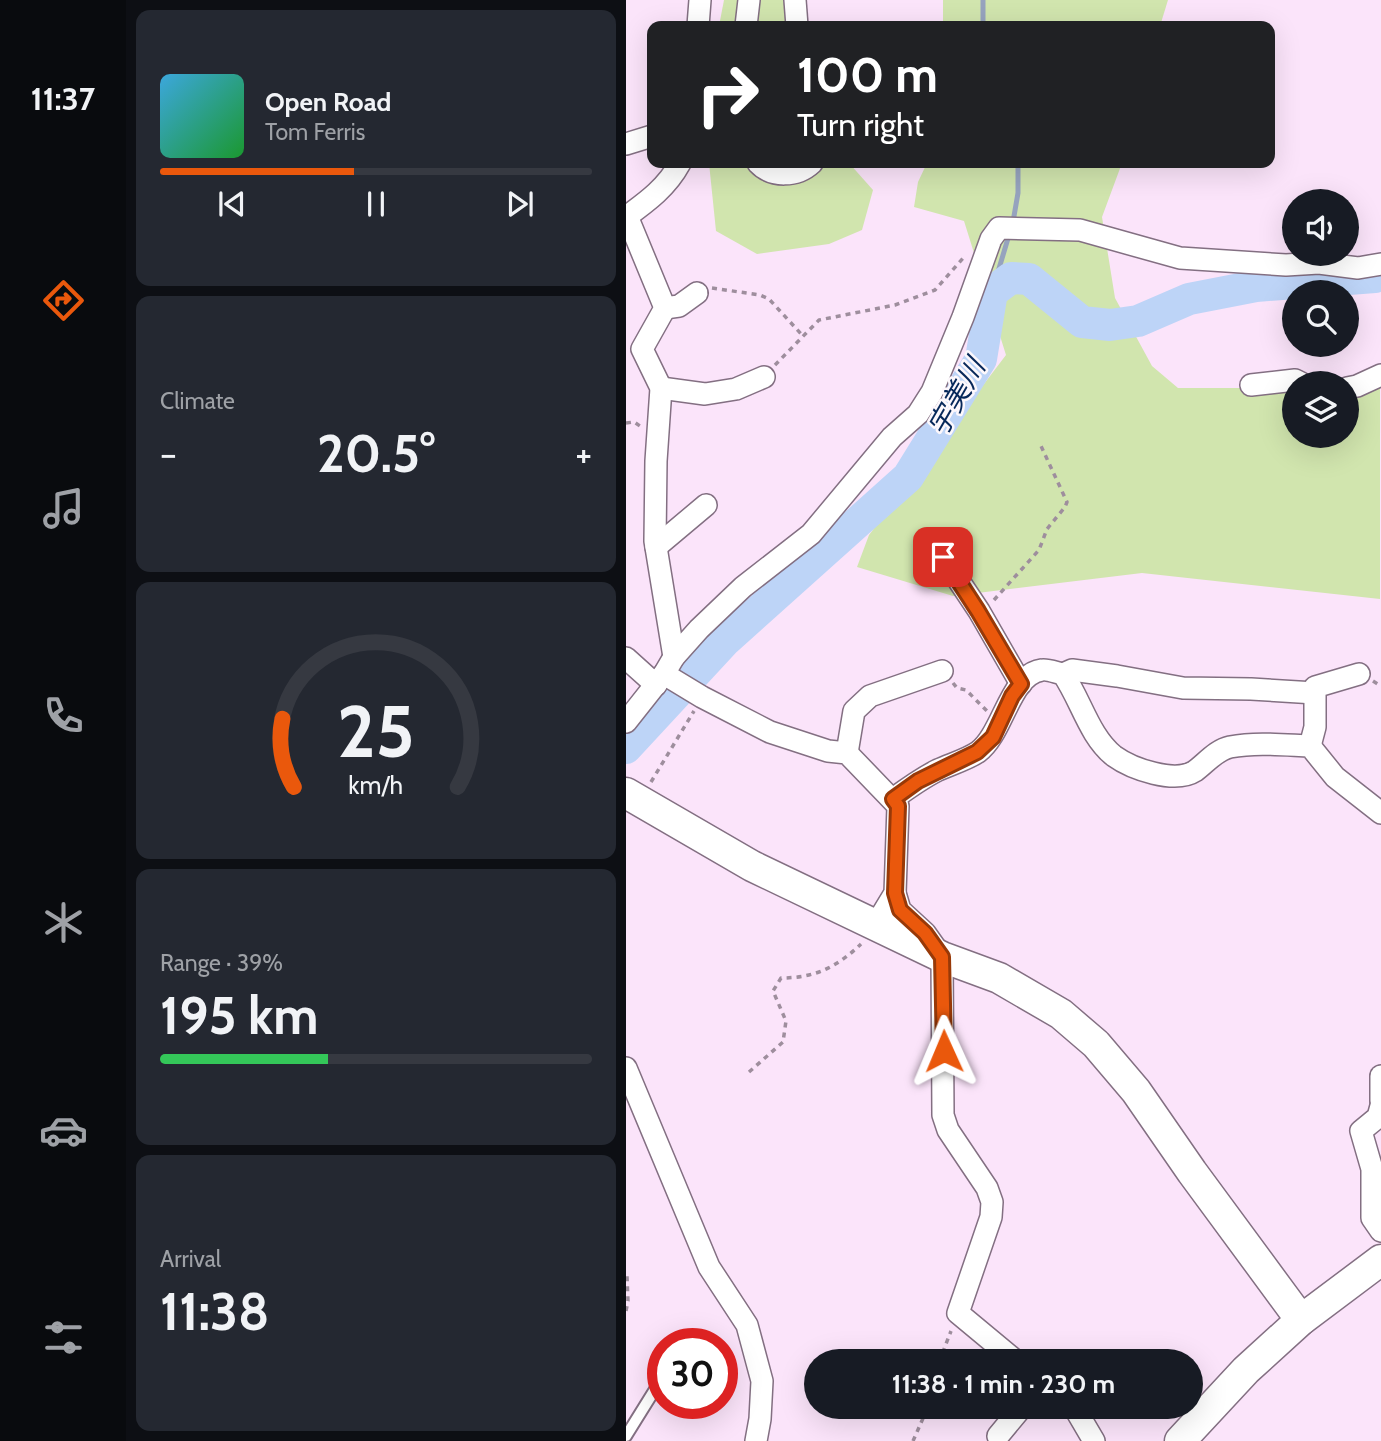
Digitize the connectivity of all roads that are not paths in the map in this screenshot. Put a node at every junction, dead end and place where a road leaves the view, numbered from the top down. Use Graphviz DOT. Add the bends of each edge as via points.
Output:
graph roads {
  1 [pos="700,0"];
  2 [pos="749,0"];
  3 [pos="795,0"];
  4 [pos="698,21"];
  5 [pos="747,21"];
  6 [pos="797,21"];
  7 [pos="647,138"];
  8 [pos="626,144"];
  9 [pos="677,168"];
  10 [pos="763,168"];
  11 [pos="806,168"];
  12 [pos="626,216"];
  13 [pos="1380,264"];
  14 [pos="697,293"];
  15 [pos="665,308"];
  16 [pos="1380,375"];
  17 [pos="764,377"];
  18 [pos="1282,381"];
  19 [pos="1251,385"];
  20 [pos="1359,385"];
  21 [pos="661,388"];
  22 [pos="706,505"];
  23 [pos="656,547"];
  24 [pos="943,557"];
  25 [pos="626,658"];
  26 [pos="942,671"];
  27 [pos="666,674"];
  28 [pos="1064,674"];
  29 [pos="1359,674"];
  30 [pos="1021,684"];
  31 [pos="1315,693"];
  32 [pos="626,722"];
  33 [pos="1310,746"];
  34 [pos="846,754"];
  35 [pos="633,798"];
  36 [pos="893,799"];
  37 [pos="1380,813"];
  38 [pos="895,893"];
  39 [pos="876,926"];
  40 [pos="942,957"];
  41 [pos="626,1068"];
  42 [pos="1380,1076"];
  43 [pos="1380,1104"];
  44 [pos="1380,1231"];
  45 [pos="1380,1260"];
  46 [pos="1301,1320"];
  47 [pos="1001,1349"];
  48 [pos="647,1402"];
  49 [pos="1012,1419"];
  50 [pos="1081,1419"];
  51 [pos="626,1436"];
  52 [pos="998,1436"];
  53 [pos="756,1441"];
  54 [pos="1094,1441"];
  55 [pos="1180,1441"];
  1 -- 4 [label="street"];
  2 -- 5 [label="street"];
  3 -- 6 [label="street"];
  7 -- 8 [label="street"];
  9 -- 12 [label="street" via="671,180"];
  10 -- 11 [label="street" via="783,174"];
  12 -- 15 [label="street"];
  13 -- 27 [label="street" via="1358,268 1180,258 1080,230 999,228 932,392 918,414 892,437 811,534 743,587 699,629"];
  14 -- 15 [label="street" via="679,306"];
  15 -- 21 [label="street" via="642,349"];
  16 -- 20 [label="street"];
  17 -- 21 [label="street" via="736,389 705,394"];
  18 -- 19 [label="street"];
  21 -- 23 [label="street"];
  22 -- 23 [label="street"];
  23 -- 27 [label="street"];
  24 -- 30 [label="street"];
  25 -- 27 [label="street"];
  26 -- 34 [label="street" via="870,696 854,711"];
  27 -- 32 [label="street"];
  27 -- 34 [label="street" via="770,732"];
  28 -- 30 [label="street" via="1042,670"];
  28 -- 31 [label="street" via="1072,670 1183,688"];
  28 -- 33 [label="street" via="1091,727 1113,755 1155,774 1182,777 1226,748"];
  29 -- 31 [label="street" via="1315,687"];
  30 -- 36 [label="street" via="993,737 977,752 918,781"];
  31 -- 33 [label="street"];
  33 -- 37 [label="street" via="1335,778"];
  34 -- 36 [label="street"];
  35 -- 39 [label="street" via="752,866"];
  36 -- 38 [label="street" via="898,806"];
  38 -- 39 [label="street"];
  38 -- 40 [label="street" via="900,910"];
  39 -- 40 [label="street"];
  40 -- 46 [label="street" via="999,978 1061,1014 1096,1044 1136,1091"];
  40 -- 47 [label="street" via="943,1115 992,1202 958,1313"];
  41 -- 53 [label="street" via="709,1267 747,1325 762,1381"];
  42 -- 43 [label="street"];
  43 -- 44 [label="street" via="1378,1117 1361,1131 1372,1169 1372,1218"];
  45 -- 46 [label="street"];
  46 -- 55 [label="street" via="1246,1370"];
  48 -- 51 [label="lane"];
  49 -- 52 [label="street"];
  50 -- 54 [label="street"];
}
